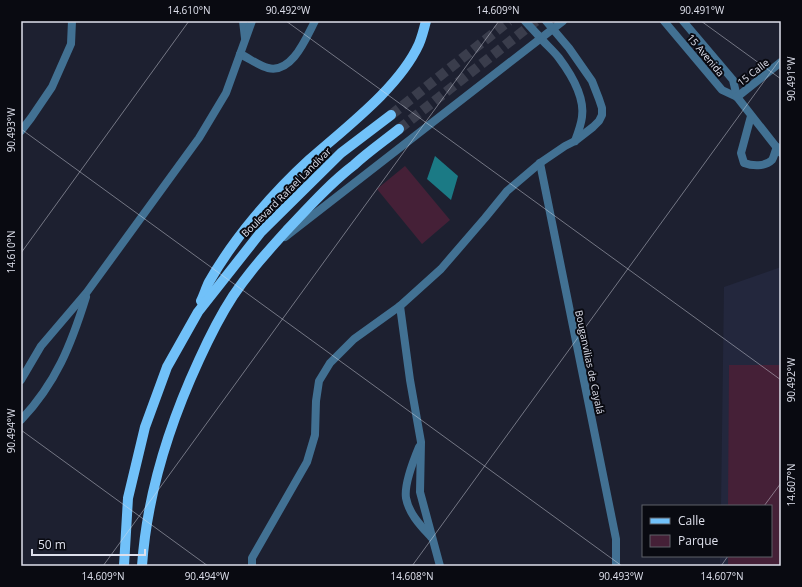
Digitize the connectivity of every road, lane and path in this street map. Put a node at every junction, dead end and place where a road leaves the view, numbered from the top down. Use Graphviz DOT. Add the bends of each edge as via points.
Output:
graph roads {
  1 [pos="72,21"];
  2 [pos="243,21"];
  3 [pos="252,21"];
  4 [pos="315,21"];
  5 [pos="426,21"];
  6 [pos="525,21"];
  7 [pos="563,21"];
  8 [pos="664,21"];
  9 [pos="683,21"];
  10 [pos="549,25"];
  11 [pos="539,37"];
  12 [pos="245,42"];
  13 [pos="240,54"];
  14 [pos="781,62"];
  15 [pos="737,97"];
  16 [pos="391,115"];
  17 [pos="751,116"];
  18 [pos="399,129"];
  19 [pos="21,131"];
  20 [pos="575,141"];
  21 [pos="779,150"];
  22 [pos="540,163"];
  23 [pos="268,250"];
  24 [pos="88,292"];
  25 [pos="400,306"];
  26 [pos="198,312"];
  27 [pos="21,380"];
  28 [pos="21,420"];
  29 [pos="420,442"];
  30 [pos="432,538"];
  31 [pos="124,566"];
  32 [pos="142,566"];
  33 [pos="252,566"];
  34 [pos="440,566"];
  35 [pos="616,566"];
  1 -- 19 [label="street" via="71,44 52,88"];
  2 -- 12 [label="street"];
  3 -- 12 [label="street"];
  4 -- 13 [label="street" via="302,45 282,68 266,68"];
  5 -- 26 [label="main road" via="419,44 389,87 285,185 233,246 208,283"];
  6 -- 11 [label="street, bridge"];
  7 -- 10 [label="street"];
  8 -- 15 [label="street, 15 Avenida" via="722,90"];
  9 -- 15 [label="street, 15 Avenida" via="733,80"];
  10 -- 11 [label="street"];
  10 -- 20 [label="street" via="588,75 600,99 602,115 599,121"];
  11 -- 20 [label="street" via="558,57 579,92 582,116"];
  11 -- 23 [label="street"];
  12 -- 13 [label="street"];
  13 -- 24 [label="street" via="226,93 199,138"];
  14 -- 15 [label="street, 15 Calle"];
  15 -- 17 [label="street, 15 Avenida"];
  16 -- 26 [label="main road, Boulevard Rafael Landívar" via="341,153 261,232"];
  17 -- 21 [label="street, 15 Avenida"];
  17 -- 21 [label="street" via="741,153 744,163 766,163 772,160"];
  18 -- 23 [label="main road" via="353,165"];
  20 -- 22 [label="street"];
  22 -- 25 [label="street" via="506,191 441,269"];
  22 -- 35 [label="street, Bouganvilias de Cayalá" via="616,539"];
  23 -- 32 [label="main road" via="217,322 179,404 151,500"];
  24 -- 27 [label="street" via="41,346"];
  24 -- 28 [label="street" via="75,331 54,378"];
  25 -- 29 [label="street"];
  25 -- 33 [label="street" via="354,339 330,363 319,381 315,434 308,462 252,558"];
  26 -- 31 [label="main road, Boulevard Rafael Landívar" via="167,367 145,427 128,498"];
  29 -- 30 [label="street" via="420,492"];
  29 -- 30 [label="street" via="406,497 413,515"];
  30 -- 34 [label="street"];
}
